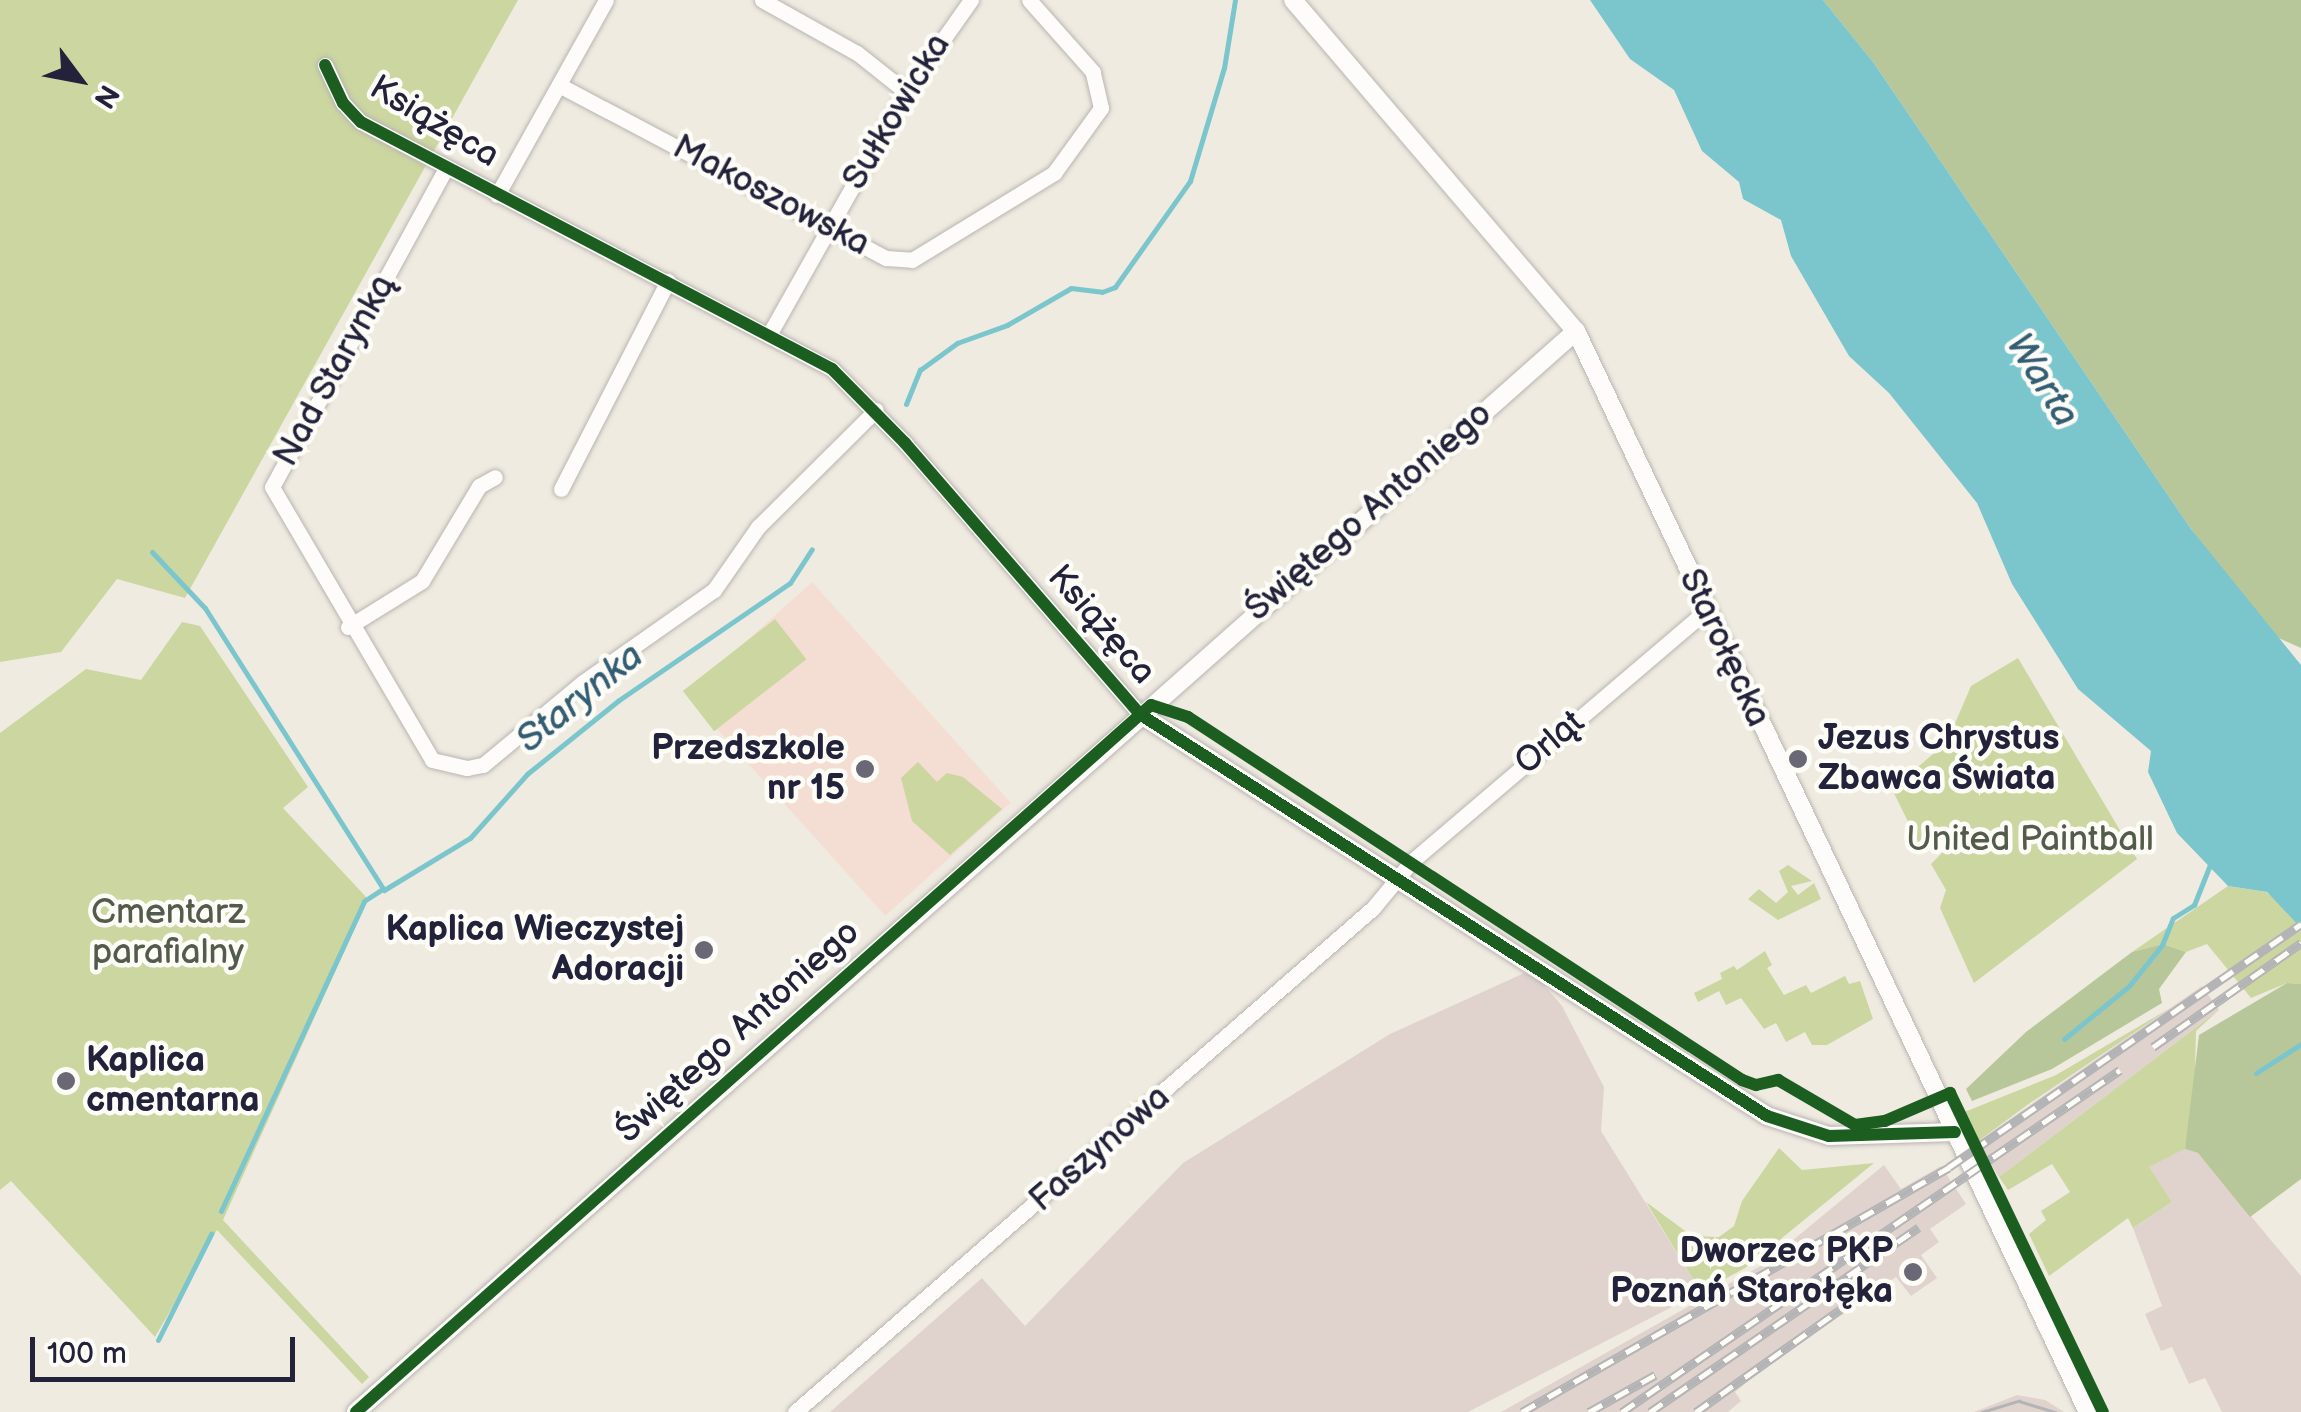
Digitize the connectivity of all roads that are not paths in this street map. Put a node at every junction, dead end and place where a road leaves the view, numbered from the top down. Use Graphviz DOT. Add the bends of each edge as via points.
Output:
graph roads {
  1 [pos="606,0"];
  2 [pos="762,0"];
  3 [pos="971,0"];
  4 [pos="1030,0"];
  5 [pos="1293,0"];
  6 [pos="325,65"];
  7 [pos="559,84"];
  8 [pos="906,92"];
  9 [pos="446,168"];
  10 [pos="496,195"];
  11 [pos="828,225"];
  12 [pos="668,281"];
  13 [pos="1576,330"];
  14 [pos="770,332"];
  15 [pos="876,410"];
  16 [pos="494,477"];
  17 [pos="561,489"];
  18 [pos="1707,610"];
  19 [pos="348,627"];
  20 [pos="1146,710"];
  21 [pos="1396,879"];
  22 [pos="1955,1132"];
  23 [pos="356,1412"];
  24 [pos="795,1412"];
  25 [pos="2088,1412"];
  1 -- 7 [label="street"];
  2 -- 8 [label="street" via="857,53"];
  3 -- 8 [label="street, Sułkowicka"];
  4 -- 11 [label="street, Makoszowska" via="1093,72 1103,97 1064,163 912,260 886,258"];
  5 -- 13 [label="street, Starołęcka"];
  6 -- 9 [label="street, Książęca" via="343,103 362,122"];
  7 -- 10 [label="street"];
  7 -- 11 [label="street, Makoszowska"];
  8 -- 11 [label="street, Sułkowicka"];
  9 -- 10 [label="street, Książęca"];
  9 -- 19 [label="street, Nad Starynką" via="272,487"];
  10 -- 12 [label="street, Książęca"];
  11 -- 14 [label="street, Sułkowicka"];
  12 -- 14 [label="street, Książęca"];
  12 -- 17 [label="street"];
  13 -- 18 [label="street, Starołęcka"];
  13 -- 20 [label="street, Świętego Antoniego"];
  14 -- 15 [label="street, Książęca" via="832,369"];
  15 -- 19 [label="street, Nad Starynką" via="758,527 714,590 583,682 479,767 427,756"];
  15 -- 20 [label="street, Książęca"];
  16 -- 19 [label="street" via="479,486 422,580"];
  18 -- 21 [label="street, Orląt"];
  18 -- 22 [label="street, Starołęcka"];
  20 -- 21 [label="street, Książęca"];
  20 -- 23 [label="street, Świętego Antoniego"];
  21 -- 22 [label="street, Książęca" via="1781,1122 1829,1136"];
  21 -- 24 [label="street, Faszynowa" via="1373,908 1172,1088"];
  22 -- 25 [label="street, Starołęcka"];
}
